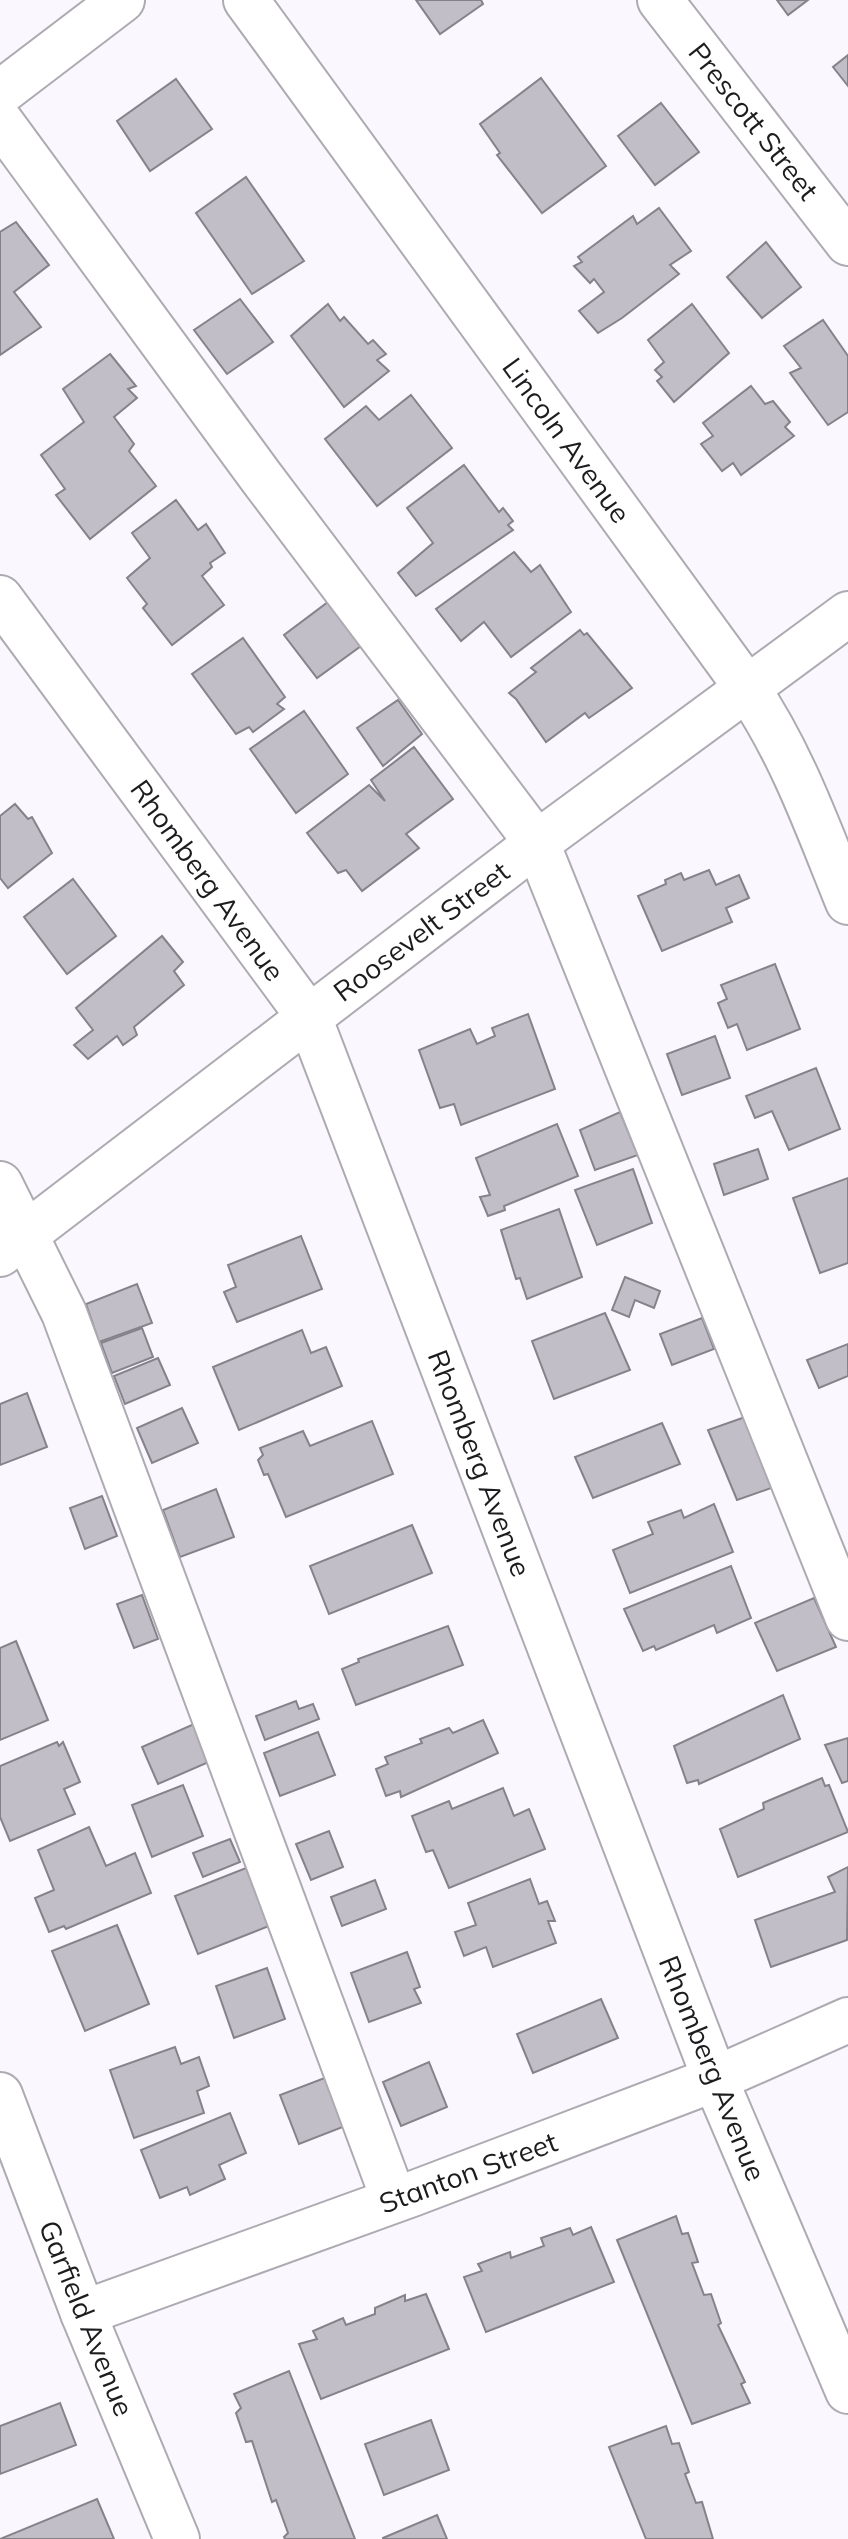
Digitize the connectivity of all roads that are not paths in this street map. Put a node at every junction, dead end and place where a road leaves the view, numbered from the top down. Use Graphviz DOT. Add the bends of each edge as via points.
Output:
graph roads {
  1 [pos="122,0"];
  2 [pos="246,0"];
  3 [pos="660,0"];
  4 [pos="0,93"];
  5 [pos="0,121"];
  6 [pos="848,243"];
  7 [pos="0,598"];
  8 [pos="848,614"];
  9 [pos="747,688"];
  10 [pos="537,843"];
  11 [pos="848,902"];
  12 [pos="309,1017"];
  13 [pos="0,1184"];
  14 [pos="13,1244"];
  15 [pos="848,1618"];
  16 [pos="848,2020"];
  17 [pos="715,2079"];
  18 [pos="0,2095"];
  19 [pos="394,2200"];
  20 [pos="83,2313"];
  21 [pos="848,2391"];
  22 [pos="177,2539"];
  1 -- 4 [label="street"];
  2 -- 9 [label="street, Lincoln Avenue"];
  3 -- 6 [label="street, Prescott Street"];
  5 -- 10 [label="street"];
  7 -- 12 [label="street, Rhomberg Avenue"];
  8 -- 9 [label="street, Roosevelt Street"];
  9 -- 10 [label="street, Roosevelt Street"];
  9 -- 11 [label="street, Lincoln Avenue" via="796,773"];
  10 -- 12 [label="street, Roosevelt Street"];
  10 -- 15 [label="street"];
  12 -- 14 [label="street, Roosevelt Street"];
  12 -- 17 [label="street, Rhomberg Avenue"];
  13 -- 14 [label="street"];
  14 -- 19 [label="street" via="69,1328"];
  16 -- 17 [label="street, Stanton Street"];
  17 -- 19 [label="street, Stanton Street"];
  17 -- 21 [label="street, Rhomberg Avenue"];
  18 -- 20 [label="street, Garfield Avenue"];
  19 -- 20 [label="street, Stanton Street"];
  20 -- 22 [label="street, Garfield Avenue"];
}
